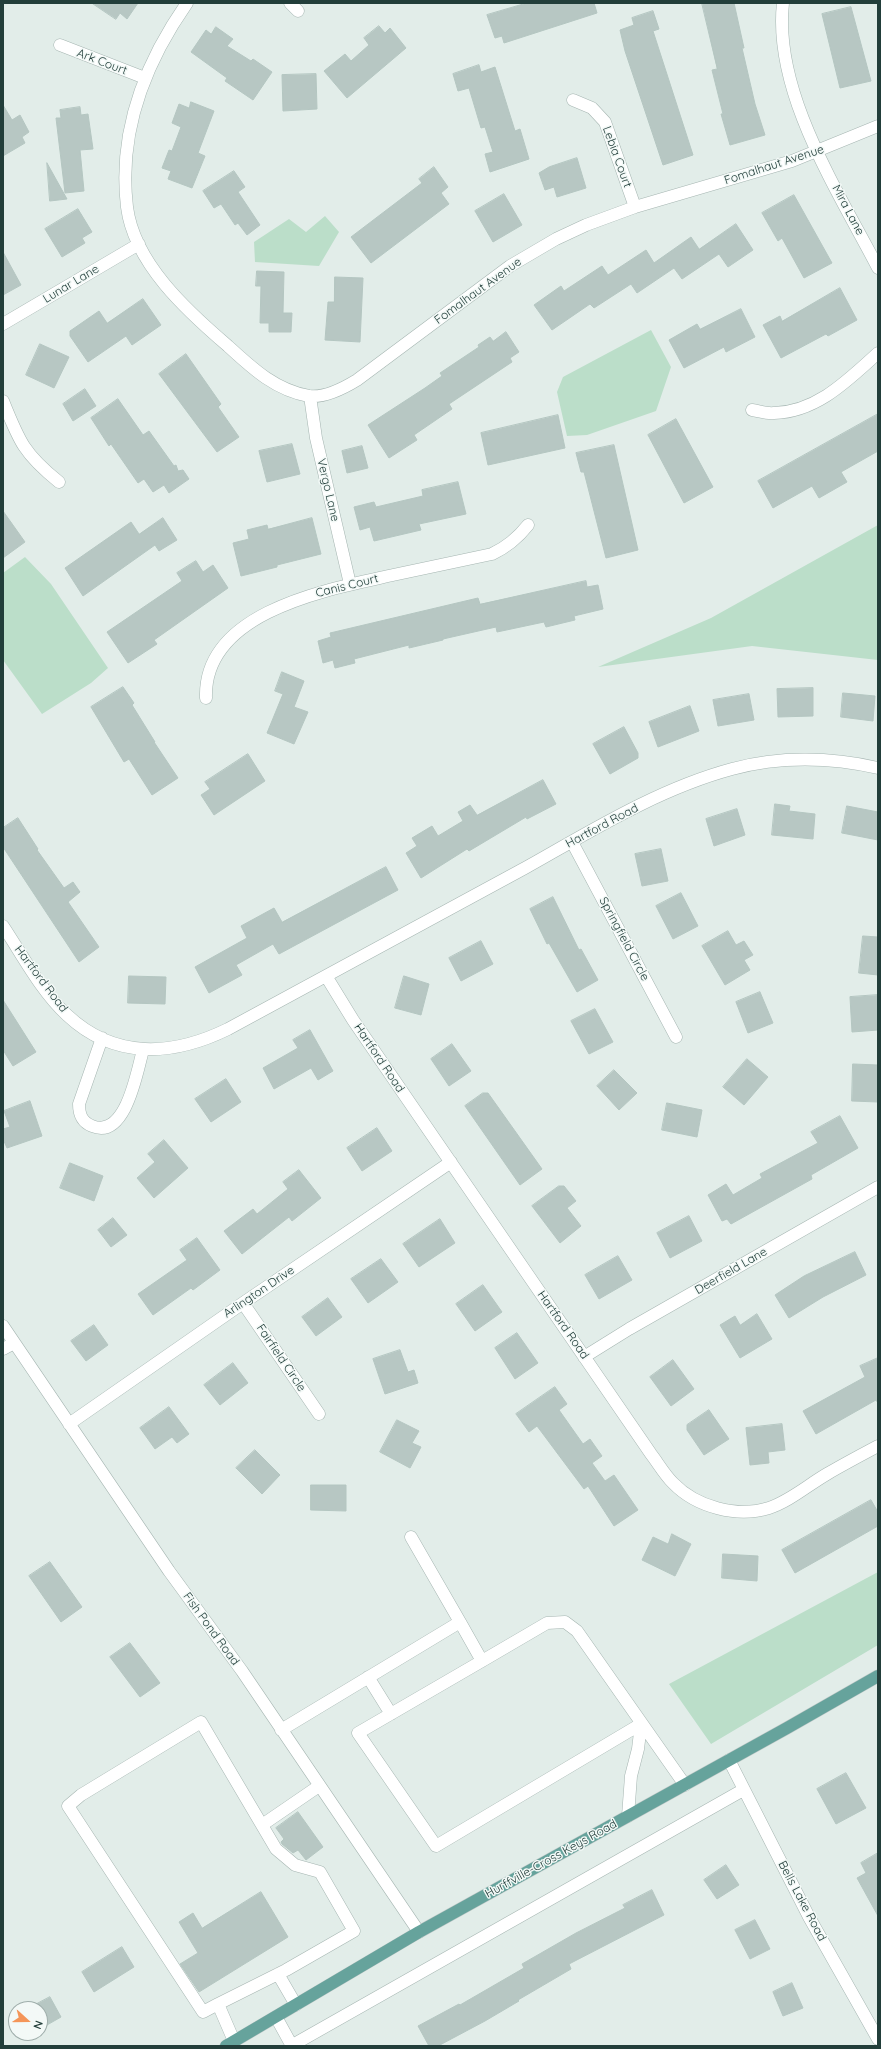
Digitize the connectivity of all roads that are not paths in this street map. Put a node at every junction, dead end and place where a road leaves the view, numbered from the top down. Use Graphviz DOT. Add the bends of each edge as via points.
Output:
graph roads {
  1 [pos="187,3"];
  2 [pos="783,3"];
  3 [pos="60,45"];
  4 [pos="145,78"];
  5 [pos="573,100"];
  6 [pos="878,126"];
  7 [pos="818,151"];
  8 [pos="636,207"];
  9 [pos="139,244"];
  10 [pos="878,268"];
  11 [pos="3,324"];
  12 [pos="878,353"];
  13 [pos="310,396"];
  14 [pos="3,401"];
  15 [pos="752,410"];
  16 [pos="59,482"];
  17 [pos="528,525"];
  18 [pos="350,584"];
  19 [pos="206,698"];
  20 [pos="878,768"];
  21 [pos="572,842"];
  22 [pos="3,926"];
  23 [pos="326,976"];
  24 [pos="676,1037"];
  25 [pos="102,1038"];
  26 [pos="143,1050"];
  27 [pos="450,1162"];
  28 [pos="878,1187"];
  29 [pos="243,1303"];
  30 [pos="3,1326"];
  31 [pos="14,1343"];
  32 [pos="3,1349"];
  33 [pos="584,1357"];
  34 [pos="319,1414"];
  35 [pos="69,1424"];
  36 [pos="878,1446"];
  37 [pos="411,1537"];
  38 [pos="460,1622"];
  39 [pos="482,1661"];
  40 [pos="878,1676"];
  41 [pos="368,1677"];
  42 [pos="391,1714"];
  43 [pos="641,1724"];
  44 [pos="281,1730"];
  45 [pos="729,1760"];
  46 [pos="685,1785"];
  47 [pos="319,1786"];
  48 [pos="743,1790"];
  49 [pos="628,1816"];
  50 [pos="262,1825"];
  51 [pos="419,1932"];
  52 [pos="278,1974"];
  53 [pos="218,2004"];
  54 [pos="296,2005"];
  55 [pos="276,2017"];
  56 [pos="878,2040"];
  57 [pos="230,2044"];
  58 [pos="292,2046"];
  1 -- 4 [label="street, Fomalhaut Avenue"];
  2 -- 7 [label="street, Mira Lane" via="783,32 789,77 796,102"];
  3 -- 4 [label="street, Ark Court"];
  4 -- 9 [label="street, Fomalhaut Avenue" via="131,122 126,170 128,208"];
  5 -- 8 [label="street, Lebia Court" via="592,108 605,122"];
  6 -- 7 [label="street, Fomalhaut Avenue"];
  7 -- 8 [label="street, Fomalhaut Avenue"];
  7 -- 10 [label="street, Mira Lane"];
  8 -- 13 [label="street, Fomalhaut Avenue" via="586,225 531,253 490,280 357,380 342,389"];
  9 -- 11 [label="street, Lunar Lane"];
  9 -- 13 [label="street, Fomalhaut Avenue" via="165,283 205,326 272,383"];
  12 -- 15 [label="street" via="835,391 819,401 773,413"];
  13 -- 18 [label="street, Vergo Lane" via="316,438"];
  14 -- 16 [label="street" via="26,452"];
  17 -- 18 [label="street, Canis Court" via="507,547 492,554"];
  18 -- 19 [label="street, Canis Court" via="275,608 238,632 222,650 212,667 206,683"];
  20 -- 21 [label="street, Hartford Road" via="820,760 781,762 733,769 667,792"];
  21 -- 23 [label="street, Hartford Road"];
  21 -- 24 [label="street, Springfield Circle"];
  22 -- 25 [label="street, Hartford Road" via="54,1001 83,1028"];
  23 -- 26 [label="street, Hartford Road" via="211,1038 175,1048"];
  23 -- 27 [label="street, Hartford Road" via="339,1000"];
  25 -- 26 [label="street, Hartford Road"];
  25 -- 26 [label="street" via="79,1104 83,1121 94,1127 112,1125 121,1116"];
  27 -- 29 [label="street, Arlington Drive"];
  27 -- 33 [label="street, Hartford Road"];
  28 -- 33 [label="street, Deerfield Lane"];
  29 -- 34 [label="street, Fairfield Circle"];
  29 -- 35 [label="street, Arlington Drive"];
  30 -- 31 [label="street, Fish Pond Road"];
  31 -- 32 [label="street"];
  31 -- 35 [label="street, Fish Pond Road"];
  33 -- 36 [label="street, Hartford Road" via="673,1483 698,1501 712,1507 739,1511 770,1508"];
  35 -- 44 [label="street, Fish Pond Road"];
  37 -- 38 [label="street"];
  38 -- 39 [label="street"];
  38 -- 41 [label="street"];
  39 -- 42 [label="street"];
  39 -- 43 [label="street" via="547,1623 565,1622 578,1631"];
  40 -- 45 [label="main road, Hurffville-Cross Keys Road"];
  41 -- 42 [label="street"];
  41 -- 44 [label="street"];
  42 -- 43 [label="street" via="358,1733 436,1846"];
  43 -- 46 [label="street"];
  43 -- 49 [label="street"];
  44 -- 47 [label="street, Fish Pond Road"];
  45 -- 46 [label="main road, Hurffville-Cross Keys Road"];
  45 -- 48 [label="street, Bells Lake Road"];
  46 -- 49 [label="main road, Hurffville-Cross Keys Road"];
  47 -- 50 [label="street"];
  47 -- 51 [label="street, Fish Pond Road"];
  48 -- 56 [label="street, Bells Lake Road" via="809,1917"];
  48 -- 58 [label="street"];
  49 -- 51 [label="main road, Hurffville-Cross Keys Road"];
  50 -- 52 [label="street" via="276,1849 295,1865 320,1872 354,1931"];
  50 -- 53 [label="street" via="201,1722 81,1795 68,1806 203,2012"];
  51 -- 54 [label="main road, Hurffville-Cross Keys Road"];
  52 -- 53 [label="street"];
  52 -- 54 [label="street"];
  53 -- 57 [label="street"];
  54 -- 55 [label="main road, Hurffville-Cross Keys Road"];
  55 -- 57 [label="main road, Hurffville-Cross Keys Road"];
  55 -- 58 [label="street"];
}
